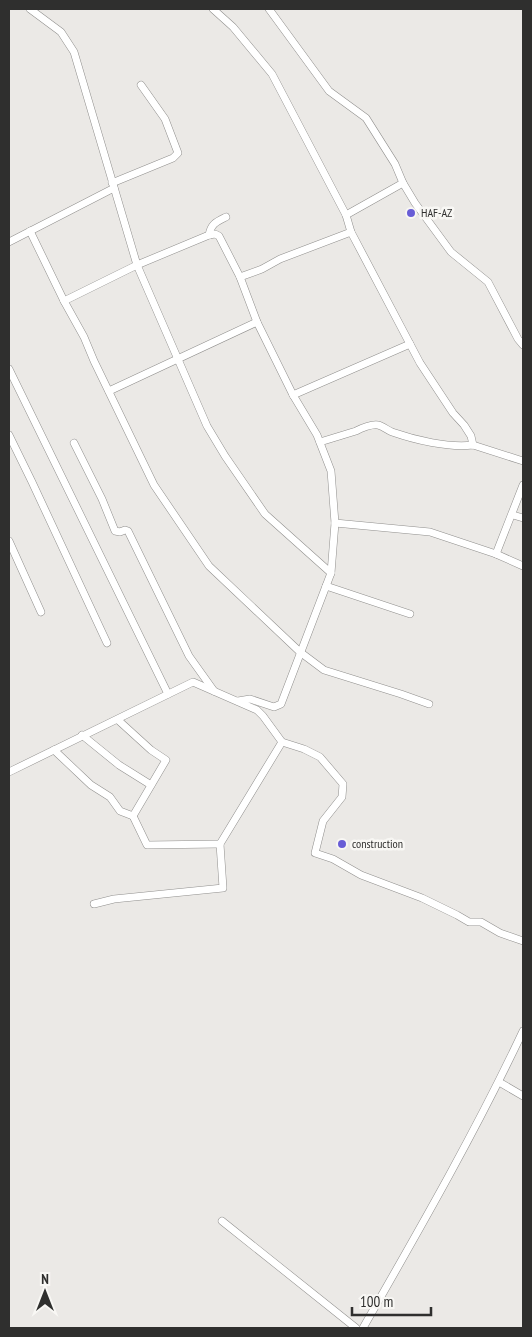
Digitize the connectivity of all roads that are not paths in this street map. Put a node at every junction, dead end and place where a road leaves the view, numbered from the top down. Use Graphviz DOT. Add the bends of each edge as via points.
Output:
graph roads {
  1 [pos="30,9"];
  2 [pos="213,9"];
  3 [pos="269,9"];
  4 [pos="141,85"];
  5 [pos="403,183"];
  6 [pos="113,186"];
  7 [pos="346,215"];
  8 [pos="226,217"];
  9 [pos="30,231"];
  10 [pos="351,232"];
  11 [pos="209,235"];
  12 [pos="9,242"];
  13 [pos="137,265"];
  14 [pos="240,278"];
  15 [pos="64,301"];
  16 [pos="257,322"];
  17 [pos="410,344"];
  18 [pos="523,345"];
  19 [pos="177,359"];
  20 [pos="9,369"];
  21 [pos="109,391"];
  22 [pos="293,395"];
  23 [pos="9,436"];
  24 [pos="320,442"];
  25 [pos="74,443"];
  26 [pos="473,445"];
  27 [pos="523,461"];
  28 [pos="523,485"];
  29 [pos="513,515"];
  30 [pos="523,518"];
  31 [pos="335,522"];
  32 [pos="9,541"];
  33 [pos="496,554"];
  34 [pos="523,566"];
  35 [pos="331,572"];
  36 [pos="326,586"];
  37 [pos="41,612"];
  38 [pos="410,614"];
  39 [pos="107,643"];
  40 [pos="300,652"];
  41 [pos="214,691"];
  42 [pos="168,694"];
  43 [pos="238,701"];
  44 [pos="429,704"];
  45 [pos="118,720"];
  46 [pos="82,735"];
  47 [pos="282,742"];
  48 [pos="54,750"];
  49 [pos="9,772"];
  50 [pos="151,785"];
  51 [pos="319,813"];
  52 [pos="133,816"];
  53 [pos="327,817"];
  54 [pos="220,844"];
  55 [pos="94,904"];
  56 [pos="523,941"];
  57 [pos="523,1031"];
  58 [pos="499,1082"];
  59 [pos="523,1096"];
  60 [pos="222,1221"];
  61 [pos="356,1328"];
  62 [pos="363,1328"];
  1 -- 6 [label="street" via="61,32 74,52"];
  2 -- 7 [label="street" via="233,27 272,74"];
  3 -- 5 [label="street" via="328,91 366,118"];
  4 -- 6 [label="street" via="165,119 178,153"];
  5 -- 7 [label="street"];
  5 -- 18 [label="street" via="451,252 488,282"];
  6 -- 9 [label="street"];
  6 -- 13 [label="street"];
  7 -- 10 [label="street"];
  8 -- 11 [label="street" via="214,222"];
  9 -- 12 [label="street"];
  9 -- 15 [label="street"];
  10 -- 14 [label="street"];
  10 -- 17 [label="street"];
  11 -- 13 [label="street"];
  11 -- 14 [label="street" via="219,236"];
  13 -- 15 [label="street"];
  13 -- 19 [label="street"];
  14 -- 16 [label="street"];
  15 -- 21 [label="street"];
  16 -- 19 [label="street"];
  16 -- 22 [label="street"];
  17 -- 22 [label="street"];
  17 -- 26 [label="street" via="434,385 471,436"];
  19 -- 21 [label="street"];
  19 -- 35 [label="street" via="208,426 265,514"];
  20 -- 42 [label="street"];
  21 -- 40 [label="street" via="154,485 209,566"];
  22 -- 24 [label="street"];
  23 -- 39 [label="street"];
  24 -- 26 [label="street" via="377,425 419,440"];
  24 -- 31 [label="street" via="331,471"];
  25 -- 41 [label="street" via="115,531 128,531 189,656"];
  26 -- 27 [label="street"];
  28 -- 29 [label="street"];
  29 -- 30 [label="street"];
  29 -- 33 [label="street"];
  31 -- 33 [label="street" via="430,532"];
  31 -- 35 [label="street"];
  32 -- 37 [label="street"];
  33 -- 34 [label="street"];
  35 -- 36 [label="street"];
  36 -- 38 [label="street"];
  36 -- 40 [label="street"];
  40 -- 43 [label="street" via="281,704 274,707 250,699"];
  40 -- 44 [label="street" via="324,670"];
  41 -- 42 [label="street" via="193,682"];
  41 -- 43 [label="street"];
  42 -- 45 [label="street"];
  43 -- 47 [label="street" via="263,716"];
  45 -- 46 [label="street"];
  45 -- 50 [label="street" via="166,760"];
  46 -- 48 [label="street"];
  46 -- 50 [label="street" via="120,766"];
  47 -- 53 [label="street" via="320,757 343,784 342,797"];
  47 -- 54 [label="street"];
  48 -- 49 [label="street"];
  48 -- 52 [label="street" via="91,785 110,797 120,811"];
  50 -- 52 [label="street"];
  51 -- 53 [label="street"];
  52 -- 54 [label="street" via="148,845"];
  53 -- 56 [label="street" via="315,853 422,898 469,922 481,922"];
  54 -- 55 [label="street" via="222,889 134,896"];
  57 -- 58 [label="street"];
  58 -- 59 [label="street"];
  58 -- 62 [label="street"];
  60 -- 61 [label="street"];
}
